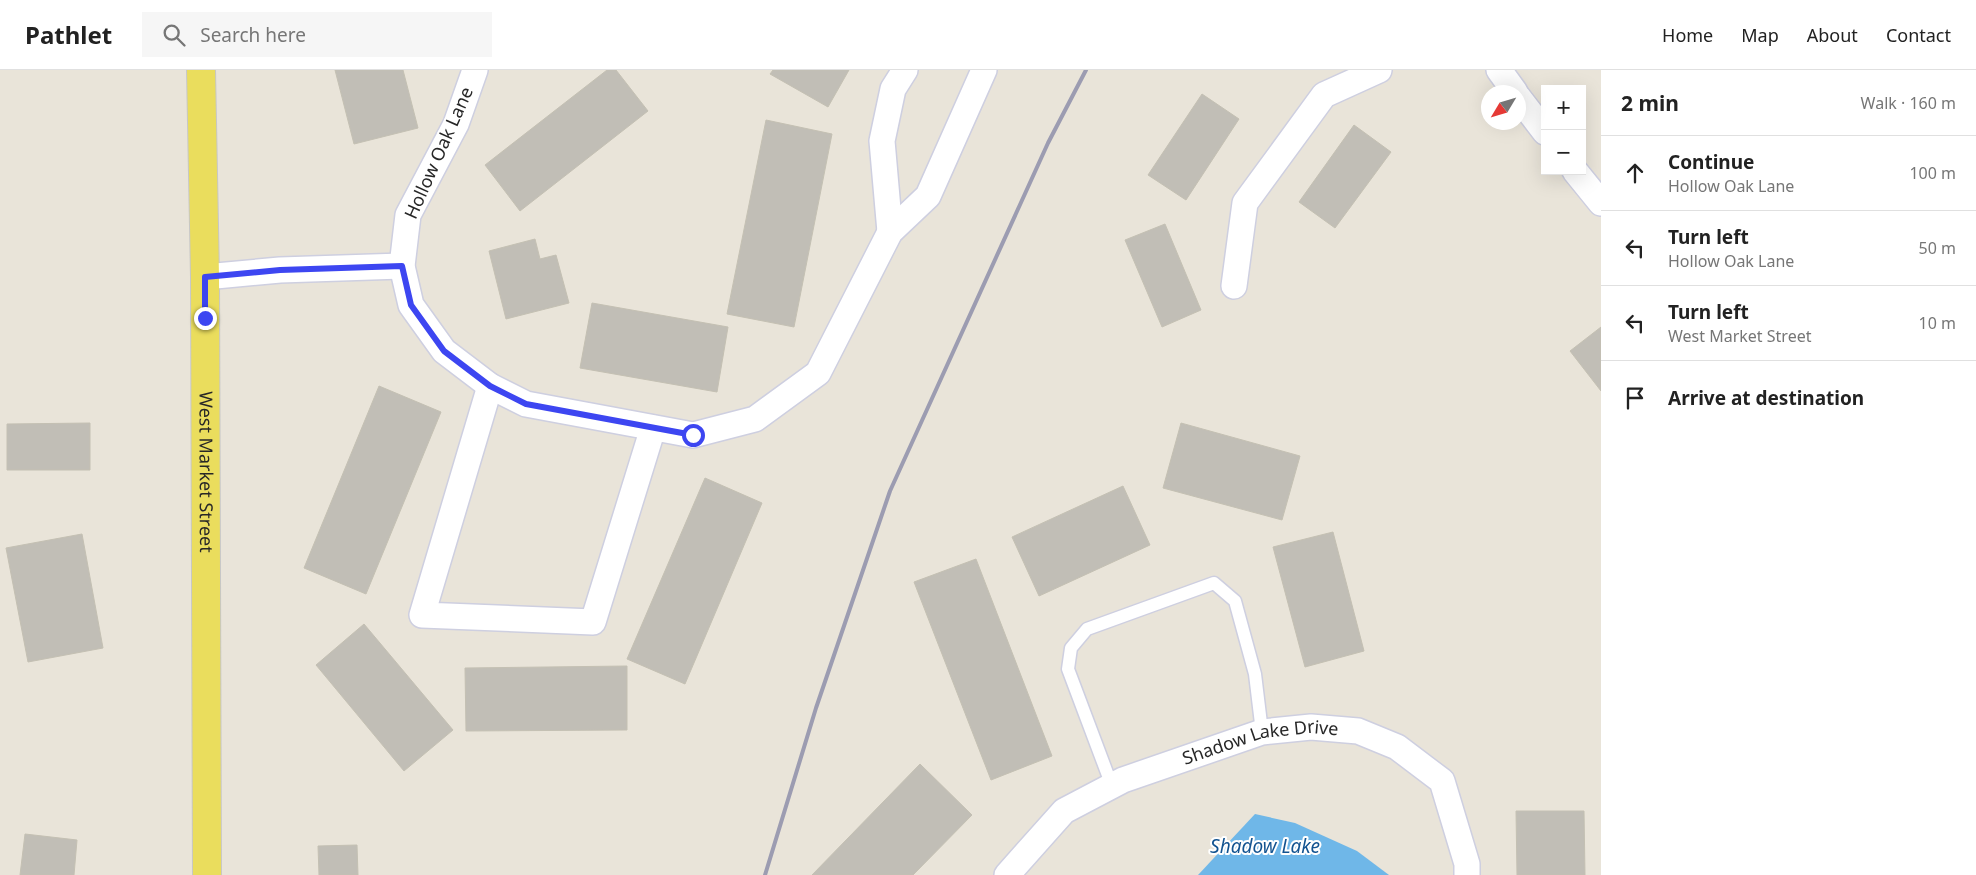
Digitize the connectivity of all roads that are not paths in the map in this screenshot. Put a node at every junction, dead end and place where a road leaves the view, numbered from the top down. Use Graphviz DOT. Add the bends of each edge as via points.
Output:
graph roads {
  1 [pos="201,70"];
  2 [pos="475,70"];
  3 [pos="905,70"];
  4 [pos="984,70"];
  5 [pos="1379,70"];
  6 [pos="1499,70"];
  7 [pos="1510,85"];
  8 [pos="1526,107"];
  9 [pos="1543,130"];
  10 [pos="1579,175"];
  11 [pos="1601,203"];
  12 [pos="890,232"];
  13 [pos="402,266"];
  14 [pos="205,277"];
  15 [pos="1234,286"];
  16 [pos="490,386"];
  17 [pos="653,428"];
  18 [pos="1262,732"];
  19 [pos="1112,786"];
  20 [pos="207,875"];
  21 [pos="1007,875"];
  22 [pos="1467,875"];
  1 -- 14 [label="main road, West Market Street"];
  2 -- 13 [label="street, Hollow Oak Lane" via="456,124 408,215"];
  3 -- 12 [label="street" via="893,88 882,141"];
  4 -- 12 [label="street, Hollow Oak Lane" via="928,196"];
  5 -- 15 [label="street" via="1324,94 1245,203"];
  6 -- 7 [label="street"];
  8 -- 9 [label="street"];
  10 -- 11 [label="street"];
  12 -- 17 [label="street, Hollow Oak Lane" via="818,373 754,419 693,435"];
  13 -- 14 [label="street" via="280,270"];
  13 -- 16 [label="street, Hollow Oak Lane" via="411,305 444,351"];
  14 -- 20 [label="main road, West Market Street"];
  16 -- 17 [label="street, Hollow Oak Lane" via="526,404"];
  16 -- 17 [label="street" via="422,615 593,622"];
  18 -- 19 [label="street, Shadow Lake Drive"];
  18 -- 19 [label="lane" via="1255,674 1235,601 1214,583 1087,629 1071,648 1068,669"];
  18 -- 22 [label="street, Shadow Lake Drive" via="1311,727 1356,730 1397,747 1442,782 1468,864"];
  19 -- 21 [label="street, Shadow Lake Drive" via="1064,811"];
}
